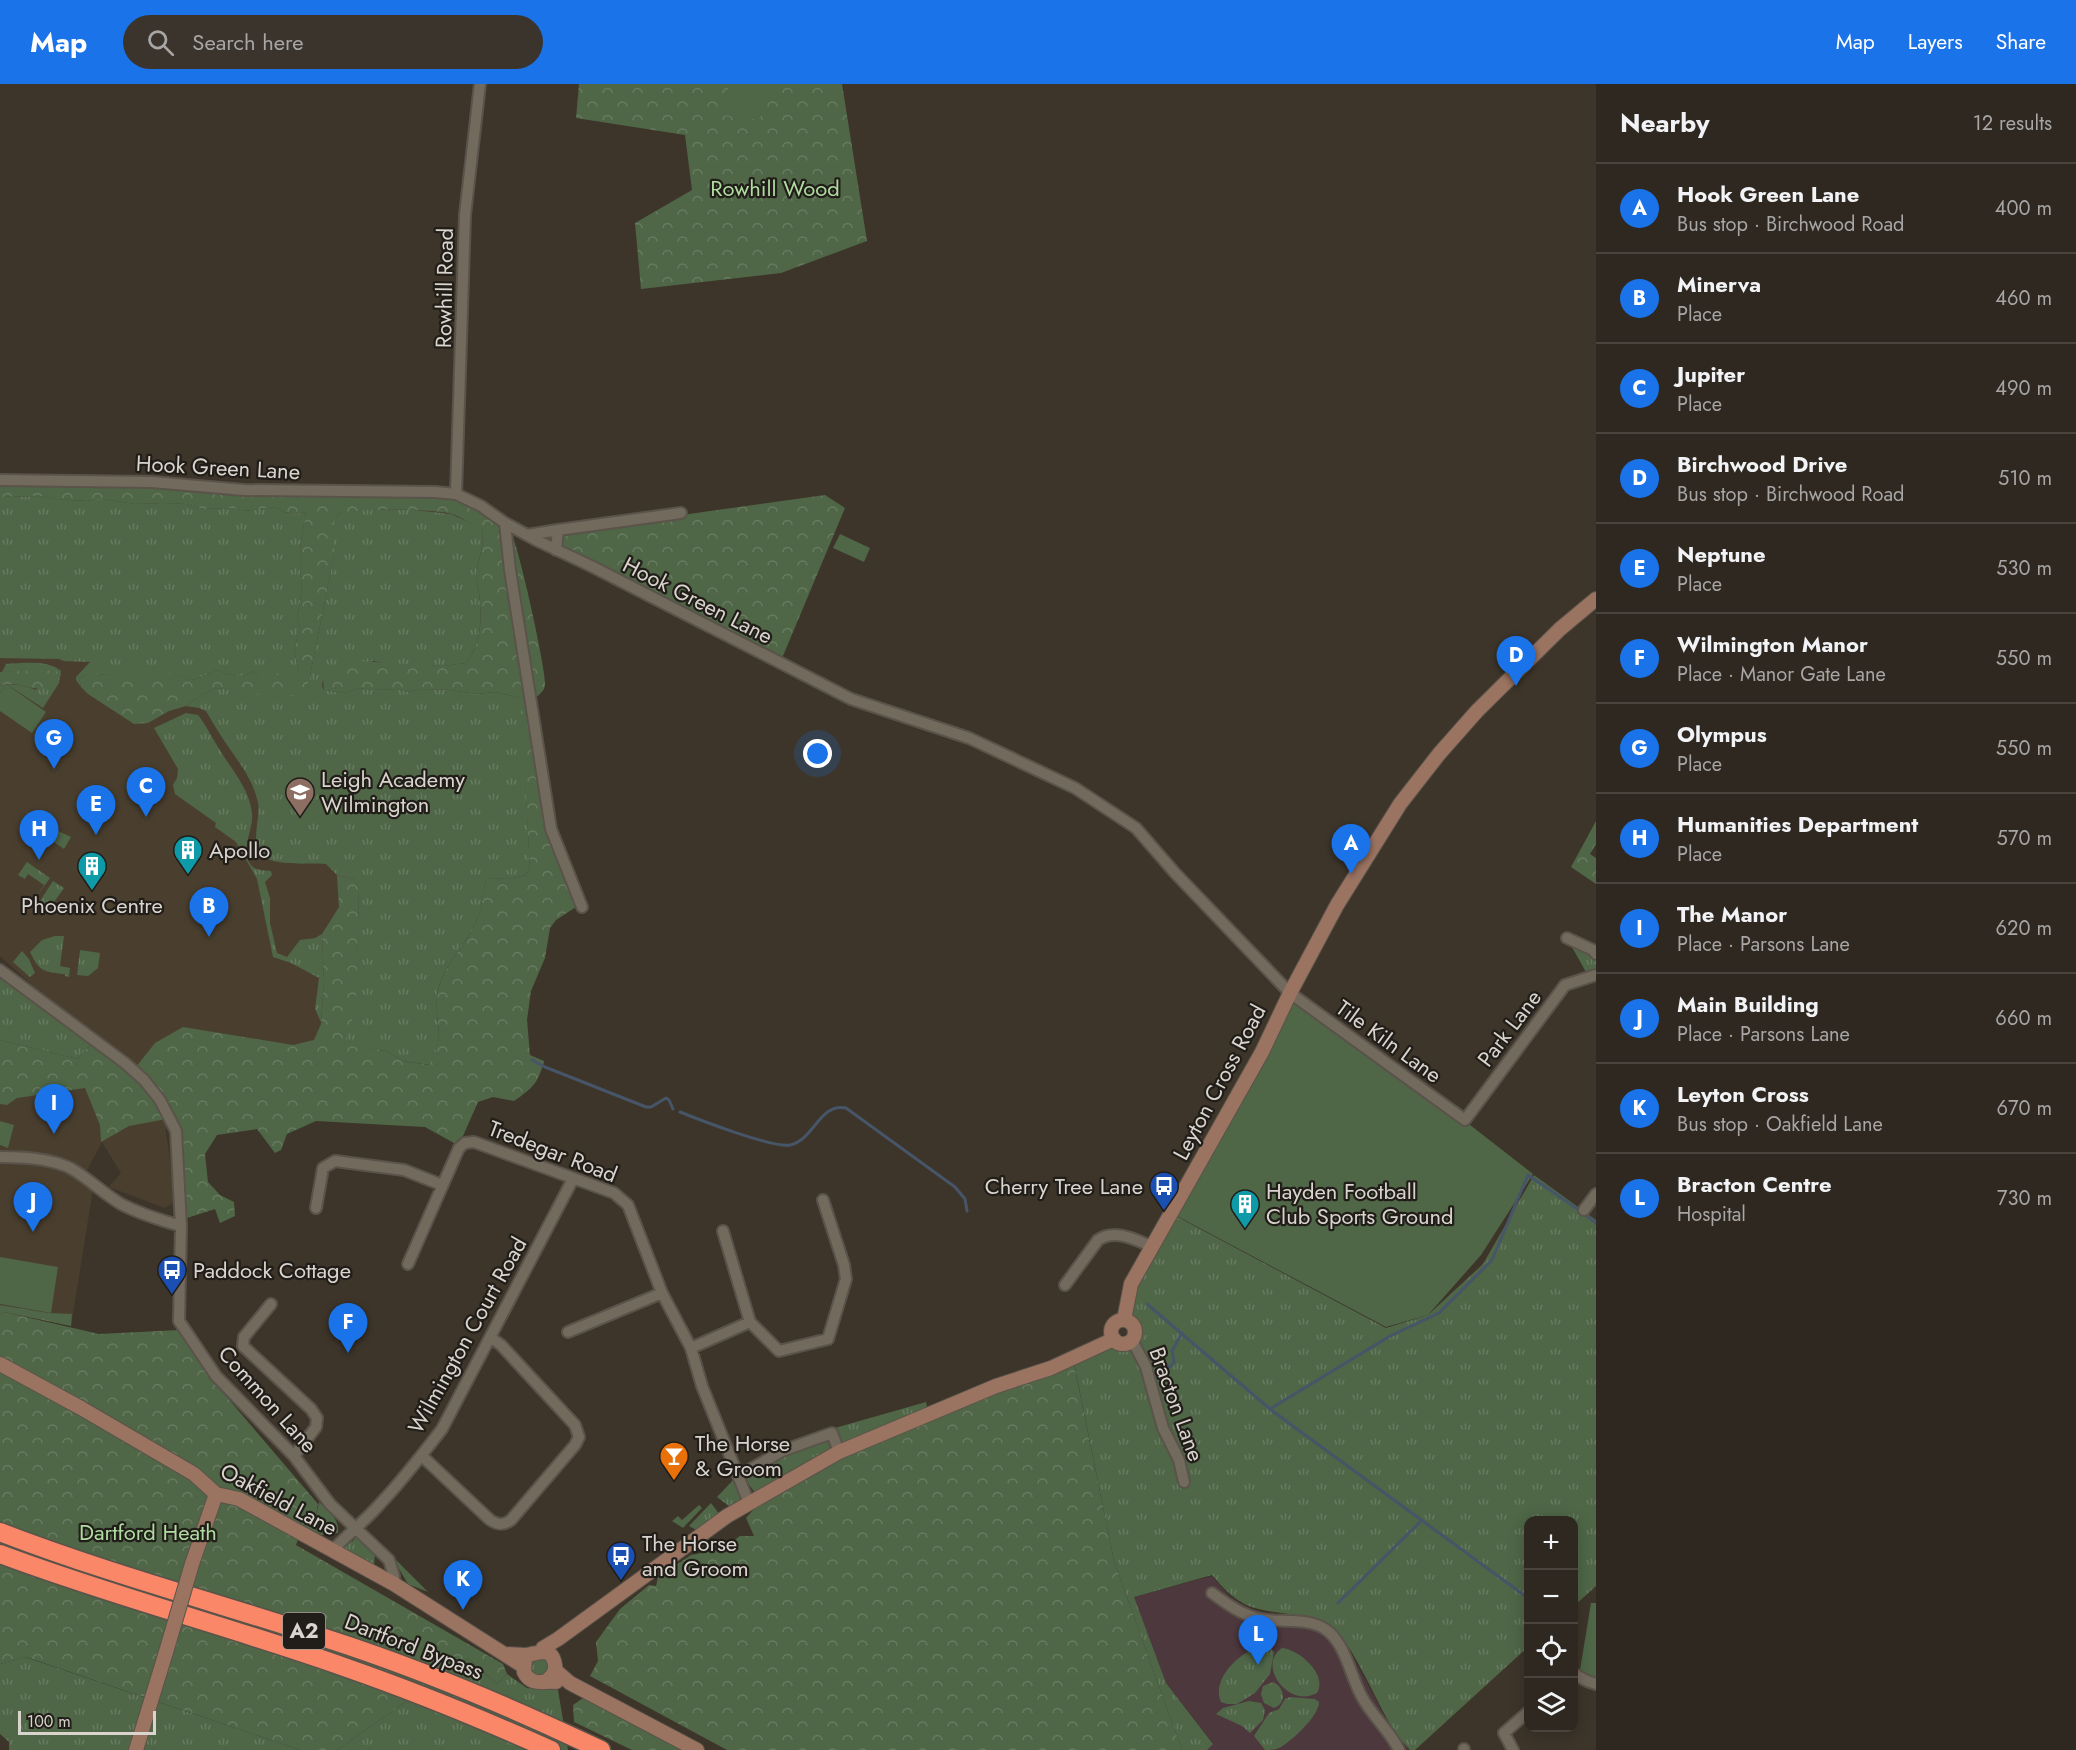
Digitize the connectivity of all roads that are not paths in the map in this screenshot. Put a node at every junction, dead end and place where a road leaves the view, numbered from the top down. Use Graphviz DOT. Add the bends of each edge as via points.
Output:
graph roads {
  1 [pos="480,84"];
  2 [pos="0,480"];
  3 [pos="456,494"];
  4 [pos="681,513"];
  5 [pos="505,523"];
  6 [pos="558,530"];
  7 [pos="527,535"];
  8 [pos="556,550"];
  9 [pos="1596,599"];
  10 [pos="582,907"];
  11 [pos="1567,938"];
  12 [pos="1596,954"];
  13 [pos="0,970"];
  14 [pos="1596,975"];
  15 [pos="1290,993"];
  16 [pos="1465,1120"];
  17 [pos="0,1157"];
  18 [pos="573,1179"];
  19 [pos="442,1185"];
  20 [pos="1596,1194"];
  21 [pos="823,1200"];
  22 [pos="316,1208"];
  23 [pos="1584,1210"];
  24 [pos="181,1226"];
  25 [pos="723,1231"];
  26 [pos="1153,1247"];
  27 [pos="408,1264"];
  28 [pos="1065,1285"];
  29 [pos="662,1293"];
  30 [pos="271,1304"];
  31 [pos="1124,1320"];
  32 [pos="750,1322"];
  33 [pos="568,1332"];
  34 [pos="491,1338"];
  35 [pos="1114,1339"];
  36 [pos="1132,1340"];
  37 [pos="691,1348"];
  38 [pos="0,1364"];
  39 [pos="839,1452"];
  40 [pos="294,1456"];
  41 [pos="422,1456"];
  42 [pos="740,1476"];
  43 [pos="1184,1482"];
  44 [pos="216,1494"];
  45 [pos="749,1503"];
  46 [pos="356,1528"];
  47 [pos="0,1532"];
  48 [pos="332,1551"];
  49 [pos="0,1554"];
  50 [pos="394,1584"];
  51 [pos="1212,1593"];
  52 [pos="541,1664"];
  53 [pos="1578,1676"];
  54 [pos="1596,1684"];
  55 [pos="1524,1716"];
  56 [pos="136,1750"];
  57 [pos="551,1750"];
  58 [pos="601,1750"];
  59 [pos="697,1750"];
  60 [pos="1399,1750"];
  61 [pos="1513,1750"];
  1 -- 3 [label="street, Rowhill Road" via="465,215"];
  2 -- 3 [label="street, Hook Green Lane"];
  3 -- 5 [label="street, Hook Green Lane"];
  4 -- 6 [label="street"];
  5 -- 7 [label="street, Hook Green Lane"];
  5 -- 10 [label="street" via="551,829"];
  6 -- 7 [label="street"];
  6 -- 8 [label="street"];
  7 -- 8 [label="street, Hook Green Lane"];
  8 -- 15 [label="street, Hook Green Lane" via="851,699 969,738 1075,788 1136,828"];
  9 -- 15 [label="street, Leyton Cross Road" via="1477,711 1400,804 1337,905"];
  11 -- 12 [label="street"];
  13 -- 24 [label="street, Common Lane" via="125,1063 160,1100 176,1131"];
  14 -- 16 [label="street, Park Lane" via="1565,985"];
  15 -- 16 [label="street, Tile Kiln Lane"];
  15 -- 26 [label="street, Leyton Cross Road" via="1262,1052"];
  17 -- 24 [label="street" via="37,1159 69,1167 119,1203"];
  18 -- 19 [label="street, Tredegar Road" via="474,1142 459,1148"];
  18 -- 29 [label="street, Tredegar Road" via="614,1193 628,1205"];
  18 -- 34 [label="street, Wilmington Court Road"];
  19 -- 22 [label="street" via="404,1170 335,1161 323,1168"];
  19 -- 27 [label="street, Tredegar Road"];
  20 -- 23 [label="street"];
  21 -- 32 [label="street" via="846,1279 828,1339 779,1351"];
  24 -- 40 [label="street, Common Lane" via="179,1321 216,1376"];
  25 -- 32 [label="street"];
  26 -- 28 [label="street" via="1118,1234 1105,1235"];
  26 -- 31 [label="street, Leyton Cross Road" via="1131,1284"];
  29 -- 33 [label="street"];
  29 -- 37 [label="street, Tredegar Road"];
  30 -- 40 [label="street" via="244,1337 243,1346 317,1418 316,1426"];
  31 -- 35 [label="street, Leyton Cross Road" via="1113,1326"];
  31 -- 36 [label="street" via="1134,1328"];
  32 -- 37 [label="street"];
  34 -- 41 [label="street, Wilmington Court Road" via="442,1428"];
  34 -- 41 [label="street" via="575,1425 579,1437 576,1445 511,1520 502,1524 489,1519"];
  35 -- 36 [label="street" via="1123,1344"];
  35 -- 39 [label="street"];
  36 -- 43 [label="street, Bracton Lane" via="1146,1367"];
  37 -- 42 [label="street, Tredegar Road" via="702,1386"];
  38 -- 44 [label="street, Oakfield Lane" via="194,1474"];
  39 -- 42 [label="street" via="832,1433 782,1451"];
  39 -- 45 [label="street"];
  40 -- 46 [label="street, Common Lane" via="330,1504"];
  41 -- 46 [label="street, Wilmington Court Road"];
  42 -- 45 [label="street, Tredegar Road"];
  44 -- 48 [label="street, Oakfield Lane" via="239,1499"];
  44 -- 56 [label="street, bridge"];
  45 -- 52 [label="street" via="558,1639"];
  46 -- 48 [label="street, Wilmington Court Road"];
  46 -- 50 [label="street, Common Lane" via="389,1560"];
  47 -- 58 [label="highway, Dartford Bypass / A2" via="374,1655"];
  48 -- 50 [label="street, Oakfield Lane"];
  49 -- 57 [label="highway, Dartford Bypass / A2" via="347,1668"];
  50 -- 52 [label="street, Oakfield Lane" via="506,1654"];
  51 -- 60 [label="street" via="1249,1616 1324,1628 1341,1649 1362,1698"];
  52 -- 59 [label="street, Oakfield Lane"];
  53 -- 54 [label="street"];
  55 -- 61 [label="street" via="1504,1733"];
}
